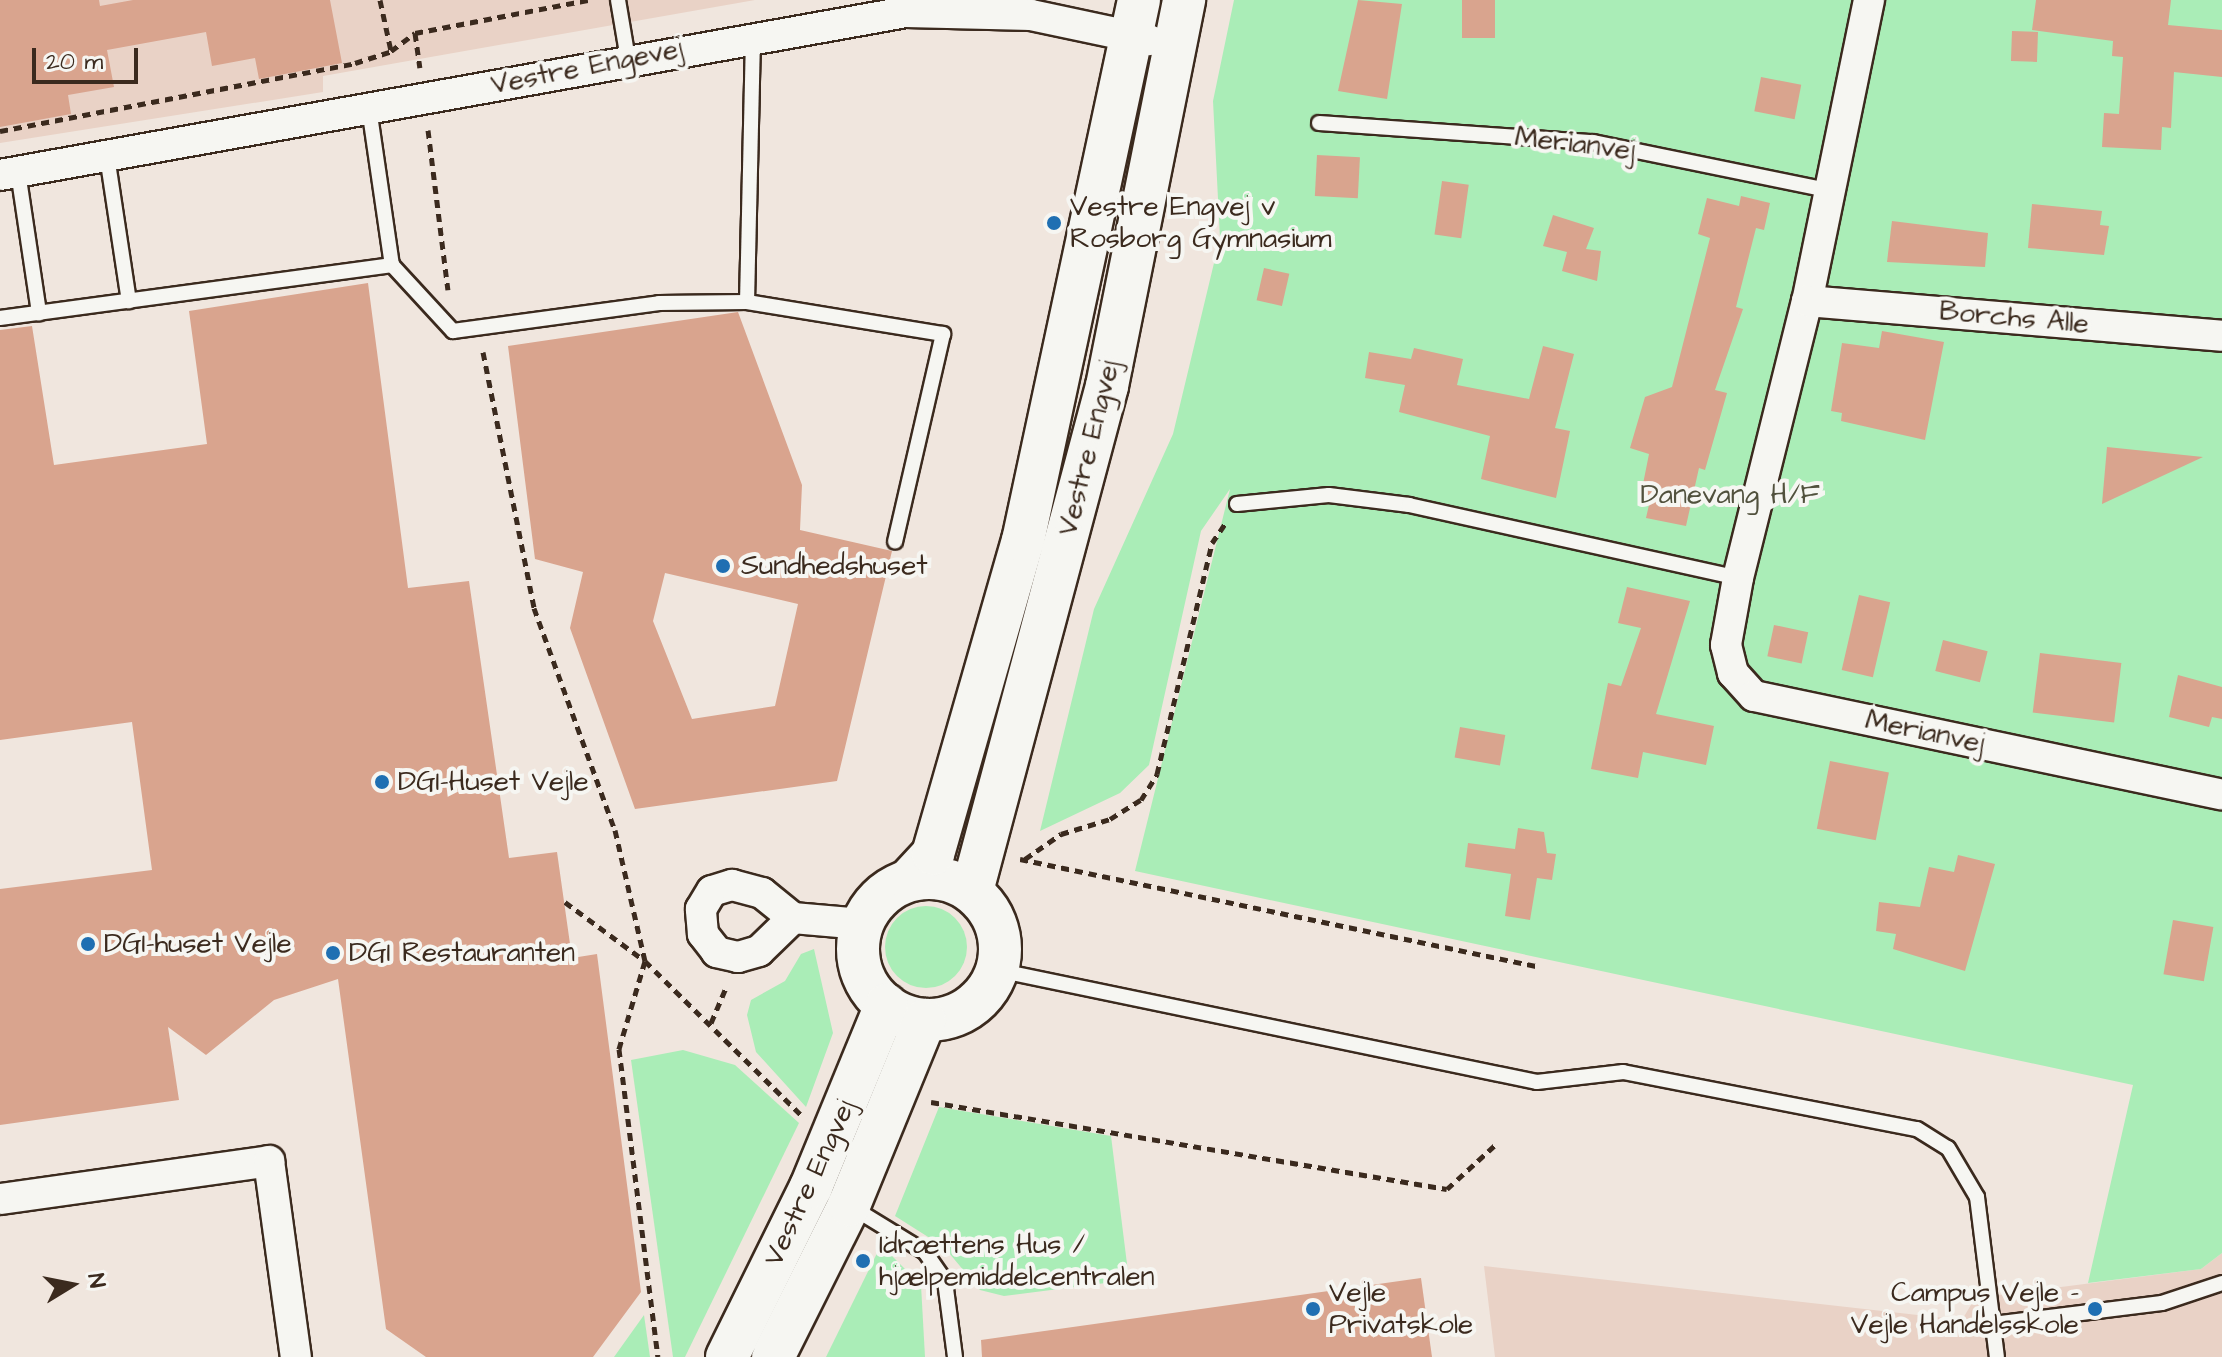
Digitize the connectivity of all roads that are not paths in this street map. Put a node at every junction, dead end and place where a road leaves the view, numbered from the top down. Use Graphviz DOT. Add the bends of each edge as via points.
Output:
graph roads {
  1 [pos="618,0"];
  2 [pos="1184,0"];
  3 [pos="1869,0"];
  4 [pos="1136,18"];
  5 [pos="753,36"];
  6 [pos="1175,45"];
  7 [pos="628,59"];
  8 [pos="369,108"];
  9 [pos="1319,123"];
  10 [pos="107,156"];
  11 [pos="9,173"];
  12 [pos="1827,190"];
  13 [pos="392,265"];
  14 [pos="129,301"];
  15 [pos="1807,301"];
  16 [pos="747,302"];
  17 [pos="39,313"];
  18 [pos="0,318"];
  19 [pos="2222,336"];
  20 [pos="1237,504"];
  21 [pos="895,542"];
  22 [pos="1738,578"];
  23 [pos="2222,795"];
  24 [pos="975,876"];
  25 [pos="909,880"];
  26 [pos="793,918"];
  27 [pos="862,924"];
  28 [pos="997,970"];
  29 [pos="886,1005"];
  30 [pos="925,1020"];
  31 [pos="830,1196"];
  32 [pos="0,1199"];
  33 [pos="2222,1283"];
  34 [pos="1993,1324"];
  35 [pos="296,1357"];
  36 [pos="727,1357"];
  37 [pos="773,1357"];
  38 [pos="955,1357"];
  39 [pos="1997,1357"];
  1 -- 7 [label="lane"];
  2 -- 6 [label="street, Vestre Engvej"];
  3 -- 12 [label="street, Merianvej"];
  4 -- 5 [label="street, Vestre Engevej" via="906,12"];
  4 -- 6 [label="street, Vestre Engevej"];
  4 -- 25 [label="street, Vestre Engvej" via="1023,541 933,854"];
  5 -- 7 [label="street, Vestre Engevej"];
  5 -- 16 [label="lane"];
  6 -- 24 [label="street, Vestre Engvej" via="1107,386"];
  7 -- 8 [label="street, Vestre Engevej"];
  8 -- 10 [label="street, Vestre Engevej"];
  8 -- 13 [label="lane"];
  9 -- 12 [label="lane, Merianvej" via="1593,142"];
  10 -- 11 [label="street, Vestre Engevej"];
  10 -- 14 [label="lane"];
  11 -- 17 [label="lane"];
  12 -- 15 [label="street, Merianvej"];
  13 -- 14 [label="lane"];
  13 -- 16 [label="lane" via="453,331 659,303"];
  14 -- 17 [label="lane"];
  15 -- 19 [label="street, Borchs Alle"];
  15 -- 22 [label="street, Merianvej"];
  16 -- 21 [label="lane" via="943,334"];
  17 -- 18 [label="lane"];
  20 -- 22 [label="lane" via="1329,495 1409,505"];
  22 -- 23 [label="street, Merianvej" via="1726,645 1733,673 1754,696"];
  24 -- 25 [label="street"];
  24 -- 28 [label="street" via="994,918"];
  25 -- 27 [label="street" via="881,896"];
  26 -- 27 [label="street"];
  27 -- 29 [label="street" via="861,968"];
  28 -- 30 [label="street" via="970,1007"];
  28 -- 34 [label="lane" via="1537,1082 1623,1072 1917,1129 1948,1148 1977,1197"];
  29 -- 30 [label="street"];
  29 -- 31 [label="street, Vestre Engvej"];
  30 -- 31 [label="street, Vestre Engvej" via="894,1096"];
  31 -- 36 [label="street, Vestre Engvej"];
  31 -- 37 [label="street, Vestre Engvej"];
  31 -- 38 [label="lane" via="925,1252 945,1281"];
  32 -- 35 [label="street" via="269,1161"];
  33 -- 34 [label="lane" via="2162,1303"];
  34 -- 39 [label="lane"];
}
